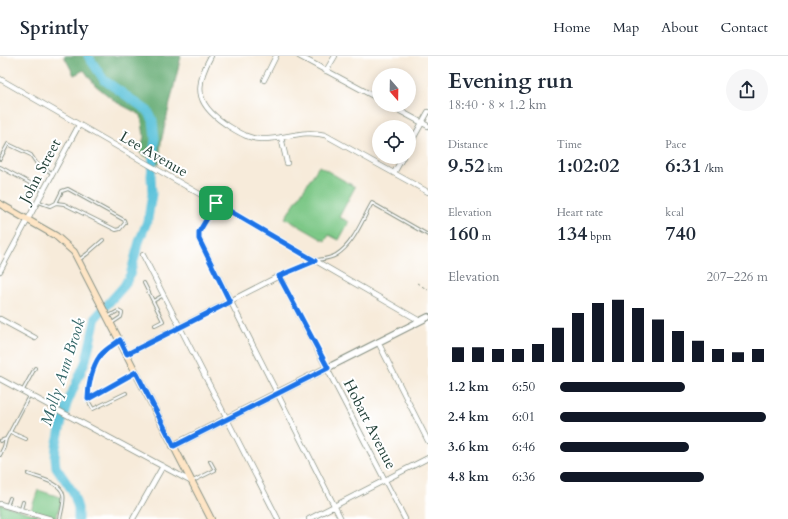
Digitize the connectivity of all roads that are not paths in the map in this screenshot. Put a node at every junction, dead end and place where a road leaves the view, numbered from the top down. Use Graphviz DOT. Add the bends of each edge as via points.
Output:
graph roads {
  1 [pos="210,56"];
  2 [pos="276,56"];
  3 [pos="299,56"];
  4 [pos="335,56"];
  5 [pos="326,71"];
  6 [pos="0,79"];
  7 [pos="264,80"];
  8 [pos="372,95"];
  9 [pos="402,112"];
  10 [pos="428,112"];
  11 [pos="422,123"];
  12 [pos="79,125"];
  13 [pos="428,126"];
  14 [pos="416,134"];
  15 [pos="281,137"];
  16 [pos="0,159"];
  17 [pos="287,163"];
  18 [pos="399,164"];
  19 [pos="0,167"];
  20 [pos="394,173"];
  21 [pos="53,174"];
  22 [pos="44,190"];
  23 [pos="428,192"];
  24 [pos="38,202"];
  25 [pos="56,203"];
  26 [pos="216,203"];
  27 [pos="0,204"];
  28 [pos="28,220"];
  29 [pos="428,235"];
  30 [pos="103,240"];
  31 [pos="143,255"];
  32 [pos="79,260"];
  33 [pos="315,261"];
  34 [pos="0,271"];
  35 [pos="279,276"];
  36 [pos="144,283"];
  37 [pos="163,295"];
  38 [pos="153,301"];
  39 [pos="230,302"];
  40 [pos="428,317"];
  41 [pos="0,319"];
  42 [pos="110,321"];
  43 [pos="420,321"];
  44 [pos="155,325"];
  45 [pos="180,327"];
  46 [pos="36,338"];
  47 [pos="120,340"];
  48 [pos="378,342"];
  49 [pos="127,354"];
  50 [pos="35,368"];
  51 [pos="328,368"];
  52 [pos="136,372"];
  53 [pos="0,379"];
  54 [pos="23,391"];
  55 [pos="126,393"];
  56 [pos="277,393"];
  57 [pos="30,395"];
  58 [pos="88,399"];
  59 [pos="227,419"];
  60 [pos="10,432"];
  61 [pos="6,439"];
  62 [pos="26,439"];
  63 [pos="0,441"];
  64 [pos="428,441"];
  65 [pos="174,446"];
  66 [pos="0,455"];
  67 [pos="428,458"];
  68 [pos="210,461"];
  69 [pos="163,466"];
  70 [pos="28,474"];
  71 [pos="385,480"];
  72 [pos="192,482"];
  73 [pos="10,498"];
  74 [pos="23,502"];
  75 [pos="0,504"];
  76 [pos="7,506"];
  77 [pos="334,506"];
  78 [pos="20,510"];
  79 [pos="40,518"];
  80 [pos="51,519"];
  81 [pos="60,519"];
  82 [pos="133,519"];
  83 [pos="211,519"];
  84 [pos="278,519"];
  85 [pos="309,519"];
  86 [pos="341,519"];
  87 [pos="405,519"];
  1 -- 15 [label="street" via="200,85 202,97 209,111 217,119 249,137 265,140"];
  2 -- 7 [label="street"];
  3 -- 5 [label="street"];
  4 -- 5 [label="street"];
  5 -- 8 [label="street"];
  6 -- 12 [label="street, Lee Avenue"];
  9 -- 11 [label="street"];
  10 -- 11 [label="street"];
  11 -- 13 [label="street"];
  11 -- 14 [label="street"];
  12 -- 21 [label="street, John Street"];
  12 -- 26 [label="street, Lee Avenue"];
  15 -- 17 [label="street"];
  15 -- 20 [label="street" via="309,132 325,135"];
  16 -- 21 [label="lane" via="8,144 30,156"];
  18 -- 20 [label="street"];
  19 -- 22 [label="lane"];
  20 -- 23 [label="street"];
  21 -- 22 [label="street, John Street"];
  22 -- 24 [label="street, John Street"];
  24 -- 25 [label="lane" via="50,206"];
  24 -- 28 [label="street, John Street"];
  25 -- 25 [label="lane" via="64,204 116,230 125,223 115,214 68,188 62,191"];
  26 -- 33 [label="street, Lee Avenue"];
  26 -- 39 [label="street" via="199,232 199,239"];
  27 -- 28 [label="main road"];
  28 -- 32 [label="main road" via="56,236"];
  28 -- 34 [label="street, John Street"];
  29 -- 33 [label="lane" via="372,203 343,249 335,256"];
  30 -- 32 [label="lane"];
  31 -- 37 [label="street"];
  32 -- 42 [label="main road"];
  33 -- 35 [label="street"];
  33 -- 43 [label="street, Lee Avenue"];
  35 -- 39 [label="street"];
  35 -- 51 [label="street, Hobart Avenue"];
  36 -- 38 [label="lane"];
  37 -- 38 [label="lane"];
  37 -- 45 [label="street"];
  38 -- 44 [label="lane" via="162,321"];
  39 -- 45 [label="street"];
  39 -- 56 [label="street"];
  40 -- 43 [label="street"];
  41 -- 46 [label="street"];
  42 -- 42 [label="lane" via="121,317 122,313 118,311"];
  42 -- 47 [label="main road"];
  43 -- 48 [label="street"];
  45 -- 49 [label="street"];
  45 -- 59 [label="street"];
  47 -- 49 [label="main road"];
  47 -- 58 [label="lane" via="98,360 88,390"];
  48 -- 51 [label="street"];
  48 -- 64 [label="street"];
  49 -- 52 [label="main road"];
  50 -- 54 [label="lane"];
  51 -- 56 [label="street"];
  51 -- 71 [label="street, Hobart Avenue"];
  52 -- 58 [label="lane"];
  52 -- 65 [label="main road"];
  53 -- 54 [label="street"];
  54 -- 57 [label="street"];
  55 -- 58 [label="lane" via="93,409"];
  56 -- 59 [label="street"];
  56 -- 77 [label="street"];
  57 -- 60 [label="lane"];
  57 -- 69 [label="street"];
  59 -- 65 [label="street"];
  59 -- 84 [label="street"];
  60 -- 61 [label="lane"];
  60 -- 62 [label="lane"];
  61 -- 63 [label="lane"];
  61 -- 66 [label="lane"];
  65 -- 72 [label="main road"];
  67 -- 71 [label="street"];
  68 -- 72 [label="lane" via="215,470"];
  69 -- 72 [label="street"];
  69 -- 82 [label="street"];
  70 -- 81 [label="lane" via="60,488 63,498"];
  71 -- 77 [label="street"];
  71 -- 87 [label="street, Hobart Avenue"];
  72 -- 83 [label="main road"];
  73 -- 76 [label="lane"];
  74 -- 78 [label="lane"];
  75 -- 76 [label="street"];
  76 -- 78 [label="street"];
  77 -- 85 [label="street"];
  77 -- 86 [label="street"];
  78 -- 79 [label="street"];
  79 -- 80 [label="street"];
}
